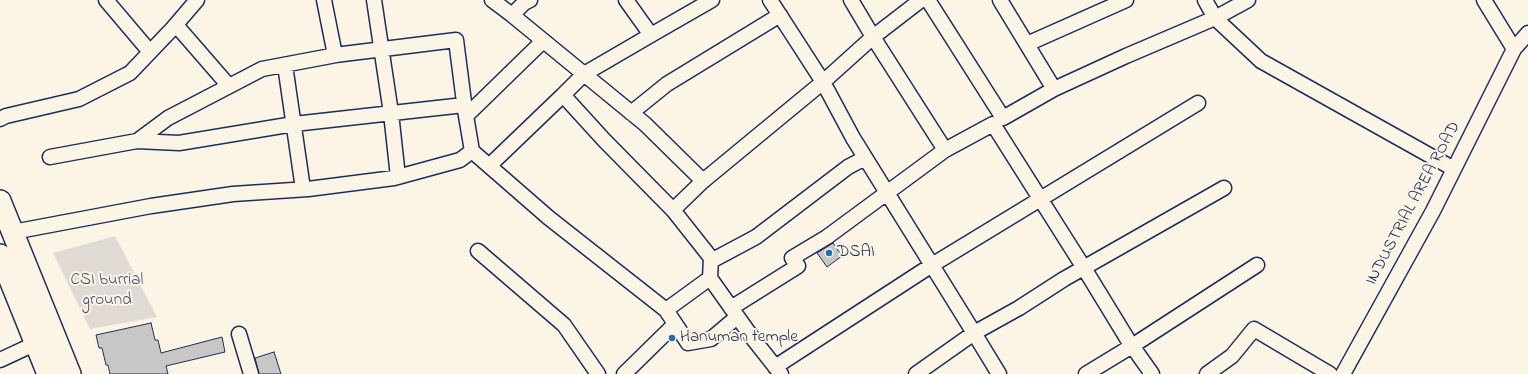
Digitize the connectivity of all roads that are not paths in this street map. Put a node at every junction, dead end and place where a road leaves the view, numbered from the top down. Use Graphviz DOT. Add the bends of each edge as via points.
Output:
graph roads {
  1 [pos="106,0"];
  2 [pos="197,0"];
  3 [pos="324,0"];
  4 [pos="374,0"];
  5 [pos="492,0"];
  6 [pos="530,0"];
  7 [pos="626,0"];
  8 [pos="712,0"];
  9 [pos="770,0"];
  10 [pos="851,0"];
  11 [pos="921,0"];
  12 [pos="928,0"];
  13 [pos="1126,0"];
  14 [pos="1205,0"];
  15 [pos="1248,0"];
  16 [pos="1484,0"];
  17 [pos="1003,1"];
  18 [pos="512,15"];
  19 [pos="780,15"];
  20 [pos="1214,18"];
  21 [pos="176,25"];
  22 [pos="1528,33"];
  23 [pos="651,35"];
  24 [pos="874,37"];
  25 [pos="543,41"];
  26 [pos="1027,44"];
  27 [pos="1514,49"];
  28 [pos="381,50"];
  29 [pos="150,52"];
  30 [pos="336,56"];
  31 [pos="285,65"];
  32 [pos="584,74"];
  33 [pos="823,82"];
  34 [pos="229,86"];
  35 [pos="1054,89"];
  36 [pos="563,94"];
  37 [pos="1198,103"];
  38 [pos="465,111"];
  39 [pos="391,113"];
  40 [pos="631,113"];
  41 [pos="0,119"];
  42 [pos="998,121"];
  43 [pos="294,124"];
  44 [pos="137,141"];
  45 [pos="945,150"];
  46 [pos="472,151"];
  47 [pos="50,156"];
  48 [pos="865,158"];
  49 [pos="489,166"];
  50 [pos="1454,169"];
  51 [pos="398,177"];
  52 [pos="703,181"];
  53 [pos="1224,188"];
  54 [pos="303,189"];
  55 [pos="887,192"];
  56 [pos="1040,199"];
  57 [pos="0,201"];
  58 [pos="673,210"];
  59 [pos="12,232"];
  60 [pos="478,251"];
  61 [pos="0,255"];
  62 [pos="711,261"];
  63 [pos="932,265"];
  64 [pos="1257,265"];
  65 [pos="1084,268"];
  66 [pos="710,278"];
  67 [pos="666,310"];
  68 [pos="734,313"];
  69 [pos="675,324"];
  70 [pos="974,333"];
  71 [pos="239,334"];
  72 [pos="45,339"];
  73 [pos="1132,346"];
  74 [pos="0,360"];
  75 [pos="778,370"];
  76 [pos="48,374"];
  77 [pos="70,374"];
  78 [pos="251,374"];
  79 [pos="598,374"];
  80 [pos="624,374"];
  81 [pos="916,374"];
  82 [pos="998,374"];
  83 [pos="1086,374"];
  84 [pos="1152,374"];
  85 [pos="1207,374"];
  86 [pos="1330,374"];
  87 [pos="1342,374"];
  1 -- 29 [label="street"];
  2 -- 21 [label="street"];
  3 -- 30 [label="street"];
  4 -- 28 [label="street"];
  5 -- 18 [label="street"];
  6 -- 18 [label="street"];
  7 -- 23 [label="street"];
  8 -- 23 [label="street"];
  9 -- 19 [label="street"];
  10 -- 24 [label="street"];
  11 -- 24 [label="street"];
  12 -- 42 [label="street"];
  13 -- 26 [label="street"];
  14 -- 20 [label="street"];
  15 -- 20 [label="street"];
  16 -- 27 [label="street"];
  17 -- 26 [label="street"];
  18 -- 25 [label="street"];
  19 -- 33 [label="street"];
  19 -- 40 [label="street" via="667,84"];
  20 -- 35 [label="street"];
  20 -- 50 [label="street" via="1261,61"];
  21 -- 29 [label="street"];
  21 -- 34 [label="street"];
  22 -- 27 [label="street, INDUSTRIAL AREA ROAD"];
  23 -- 32 [label="street"];
  24 -- 33 [label="street"];
  24 -- 45 [label="street"];
  25 -- 32 [label="street"];
  25 -- 38 [label="street"];
  26 -- 35 [label="street"];
  27 -- 50 [label="street, INDUSTRIAL AREA ROAD"];
  28 -- 30 [label="street"];
  28 -- 38 [label="street" via="456,40"];
  28 -- 39 [label="street"];
  29 -- 41 [label="street" via="130,73 79,99"];
  30 -- 31 [label="street"];
  31 -- 34 [label="street" via="262,69"];
  31 -- 43 [label="street"];
  32 -- 36 [label="street"];
  32 -- 40 [label="street"];
  33 -- 48 [label="street"];
  33 -- 52 [label="street"];
  34 -- 44 [label="street" via="168,118"];
  35 -- 42 [label="street"];
  36 -- 49 [label="street"];
  36 -- 58 [label="street"];
  37 -- 56 [label="street"];
  38 -- 39 [label="street"];
  38 -- 46 [label="street"];
  39 -- 43 [label="street"];
  39 -- 51 [label="street"];
  40 -- 52 [label="street" via="646,124"];
  42 -- 45 [label="street"];
  42 -- 56 [label="street"];
  43 -- 44 [label="street" via="179,143"];
  43 -- 54 [label="street"];
  44 -- 47 [label="street"];
  45 -- 55 [label="street"];
  46 -- 49 [label="street"];
  46 -- 51 [label="street" via="460,160"];
  48 -- 55 [label="street"];
  48 -- 62 [label="street" via="848,167 756,237"];
  49 -- 67 [label="street" via="549,218"];
  50 -- 87 [label="street, INDUSTRIAL AREA ROAD" via="1430,218"];
  51 -- 54 [label="street"];
  52 -- 58 [label="street"];
  53 -- 65 [label="street"];
  54 -- 59 [label="street" via="233,194 151,206"];
  55 -- 63 [label="street"];
  55 -- 68 [label="street" via="827,237 792,258 798,266"];
  56 -- 63 [label="street"];
  56 -- 65 [label="street"];
  57 -- 59 [label="highway"];
  58 -- 62 [label="street"];
  59 -- 72 [label="highway"];
  60 -- 79 [label="street" via="564,325"];
  61 -- 72 [label="highway"];
  62 -- 66 [label="street"];
  63 -- 70 [label="street"];
  63 -- 75 [label="street"];
  64 -- 73 [label="street"];
  65 -- 70 [label="street"];
  65 -- 73 [label="street"];
  66 -- 67 [label="street"];
  66 -- 68 [label="street"];
  67 -- 69 [label="street"];
  68 -- 69 [label="street" via="711,339 688,343"];
  68 -- 75 [label="street"];
  69 -- 80 [label="street"];
  70 -- 81 [label="street"];
  70 -- 82 [label="street"];
  71 -- 78 [label="street"];
  72 -- 74 [label="street"];
  72 -- 76 [label="highway"];
  72 -- 77 [label="highway"];
  73 -- 83 [label="street"];
  73 -- 84 [label="street"];
  85 -- 86 [label="street" via="1232,356 1254,330"];
}
